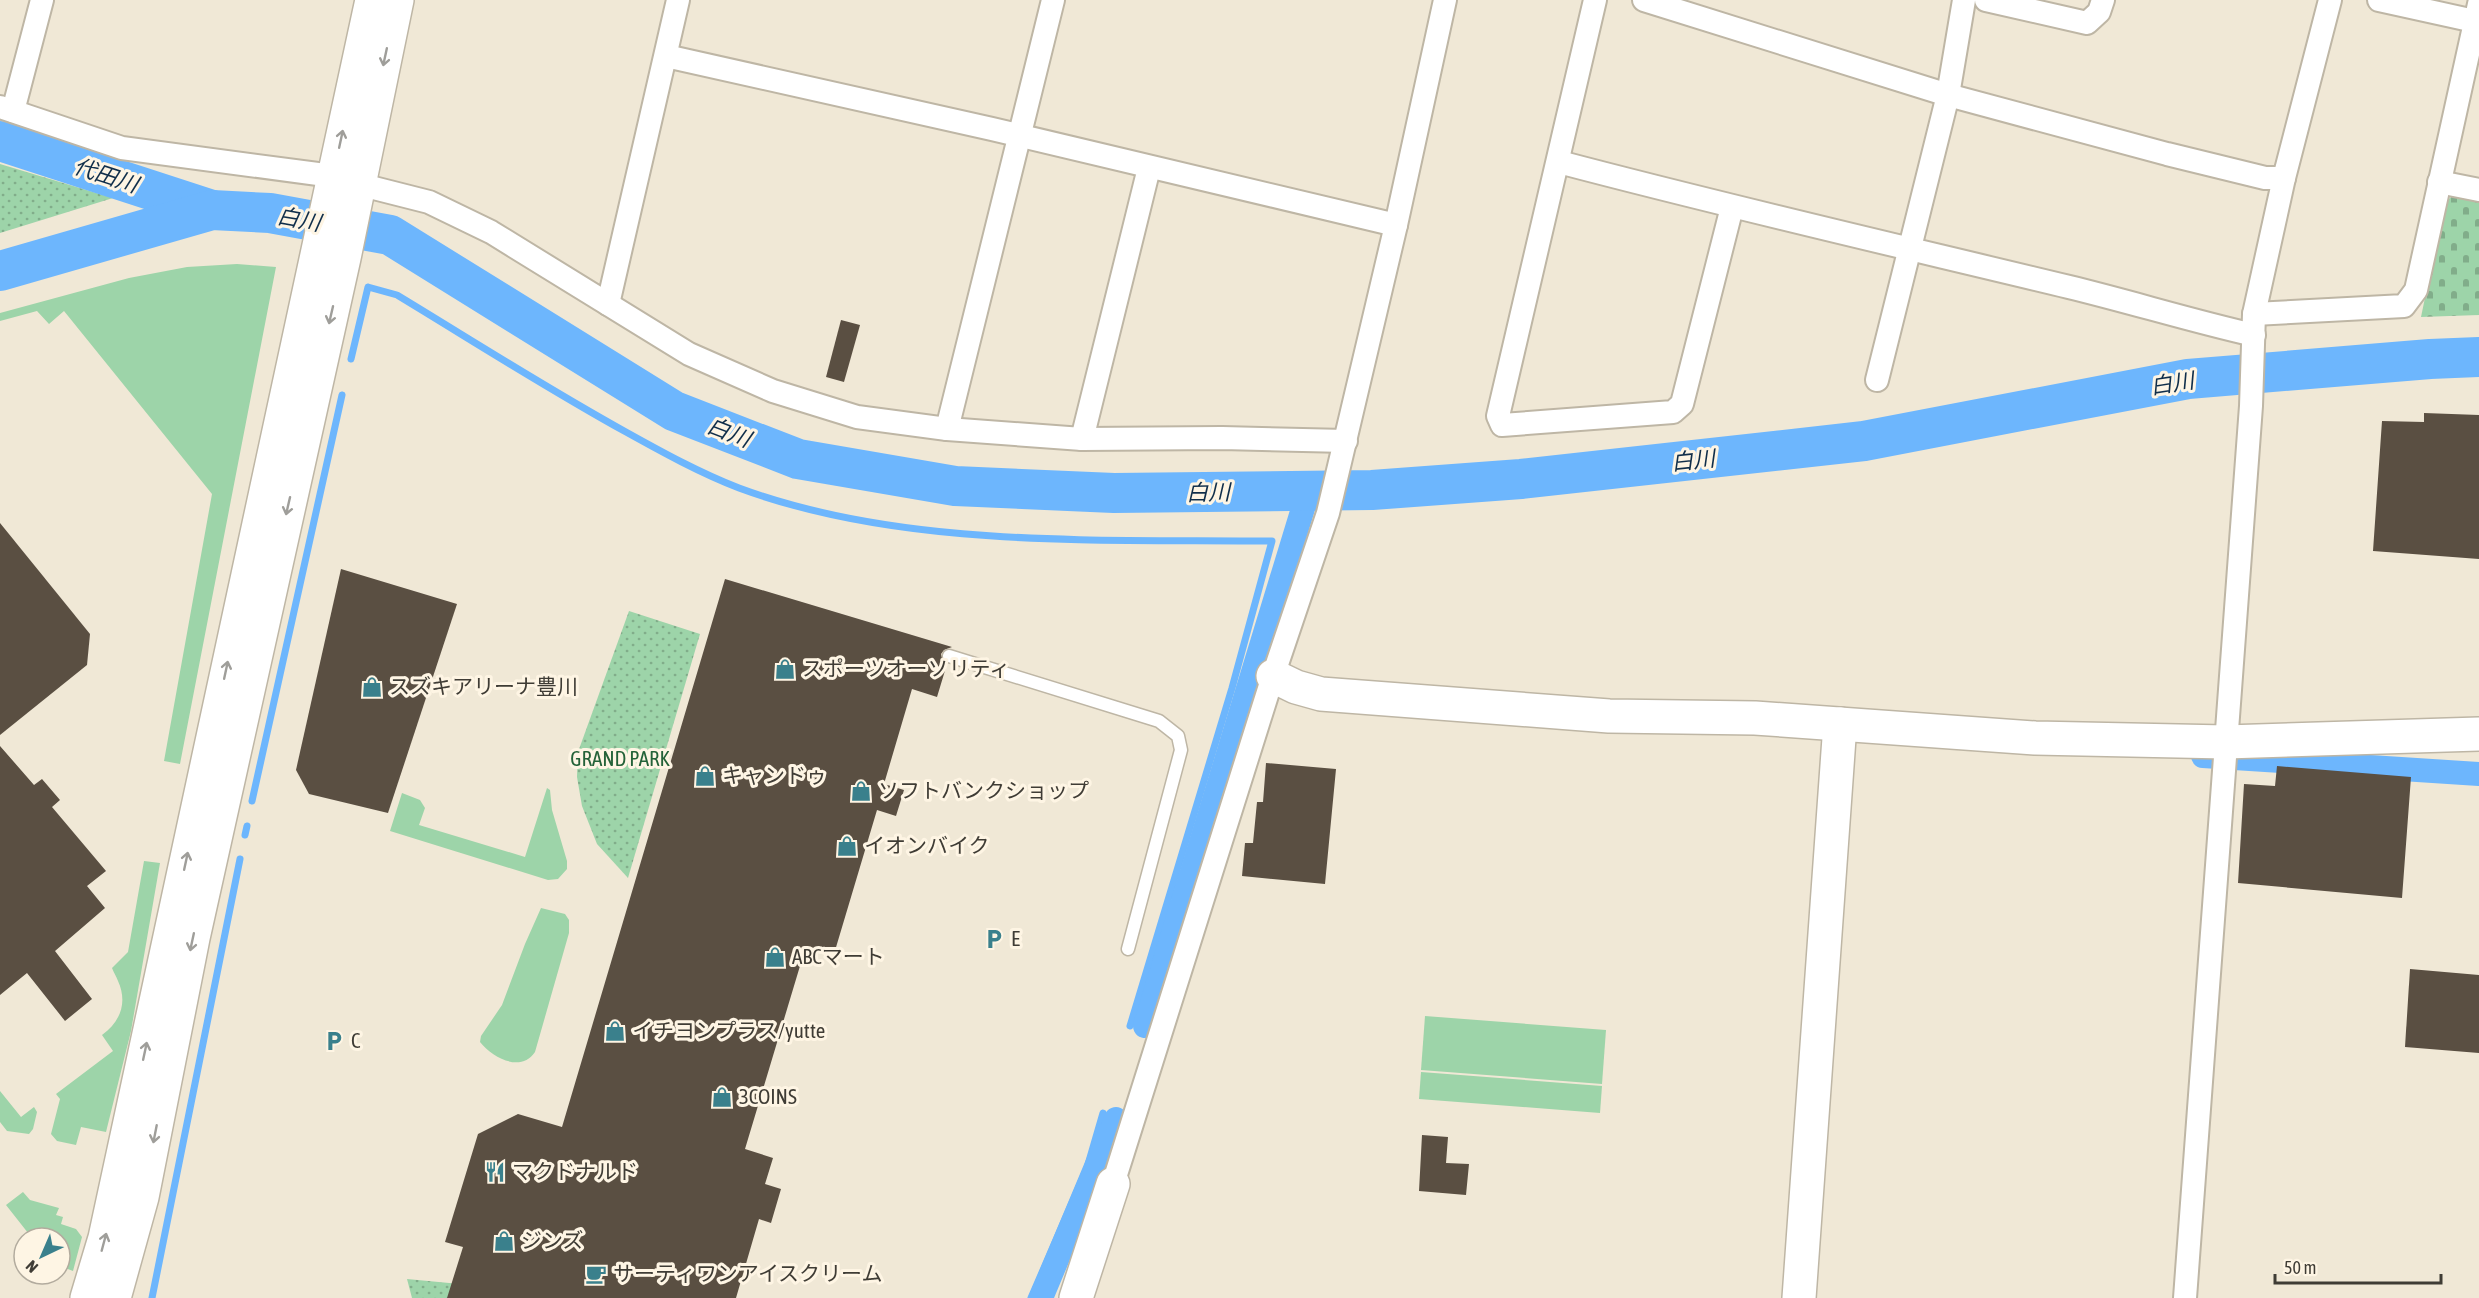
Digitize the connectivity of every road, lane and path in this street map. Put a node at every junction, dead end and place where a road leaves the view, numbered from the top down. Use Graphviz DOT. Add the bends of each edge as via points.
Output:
graph roads {
  1 [pos="42,0"];
  2 [pos="372,0"];
  3 [pos="397,0"];
  4 [pos="678,0"];
  5 [pos="1053,0"];
  6 [pos="1445,0"];
  7 [pos="1595,0"];
  8 [pos="1644,0"];
  9 [pos="1964,0"];
  10 [pos="1986,0"];
  11 [pos="2103,0"];
  12 [pos="2330,0"];
  13 [pos="2379,0"];
  14 [pos="2478,16"];
  15 [pos="666,56"];
  16 [pos="1948,95"];
  17 [pos="6,109"];
  18 [pos="1020,136"];
  19 [pos="1559,162"];
  20 [pos="1149,168"];
  21 [pos="2284,178"];
  22 [pos="2439,182"];
  23 [pos="344,189"];
  24 [pos="2479,190"];
  25 [pos="1732,207"];
  26 [pos="1396,225"];
  27 [pos="1908,249"];
  28 [pos="330,256"];
  29 [pos="608,304"];
  30 [pos="2254,324"];
  31 [pos="1877,380"];
  32 [pos="947,429"];
  33 [pos="1082,439"];
  34 [pos="1344,452"];
  35 [pos="280,541"];
  36 [pos="950,656"];
  37 [pos="1273,676"];
  38 [pos="1840,733"];
  39 [pos="2479,734"];
  40 [pos="2225,752"];
  41 [pos="242,811"];
  42 [pos="1128,949"];
  43 [pos="1113,1184"];
  44 [pos="87,1298"];
  45 [pos="114,1298"];
  46 [pos="1076,1298"];
  47 [pos="1799,1298"];
  48 [pos="2185,1298"];
  1 -- 17 [label="street"];
  23 -- 2 [label="street, one-way"];
  3 -- 23 [label="street, one-way"];
  4 -- 15 [label="street"];
  5 -- 18 [label="street"];
  6 -- 26 [label="street"];
  7 -- 19 [label="street"];
  8 -- 16 [label="street"];
  9 -- 16 [label="street"];
  10 -- 11 [label="street" via="2087,23 2099,12"];
  12 -- 21 [label="street"];
  13 -- 14 [label="street"];
  14 -- 22 [label="street"];
  15 -- 18 [label="street"];
  15 -- 29 [label="street"];
  16 -- 21 [label="street" via="2167,154 2265,178"];
  16 -- 27 [label="street"];
  17 -- 23 [label="street" via="122,147"];
  18 -- 20 [label="street"];
  18 -- 32 [label="street"];
  19 -- 25 [label="street"];
  19 -- 25 [label="street" via="1498,416 1502,425 1673,412 1682,404"];
  20 -- 26 [label="street"];
  20 -- 33 [label="street"];
  21 -- 30 [label="street"];
  22 -- 24 [label="street"];
  22 -- 30 [label="street" via="2416,290 2404,306"];
  23 -- 28 [label="street"];
  23 -- 29 [label="street" via="429,202 491,232"];
  25 -- 27 [label="street"];
  26 -- 34 [label="street"];
  27 -- 30 [label="street"];
  27 -- 31 [label="street"];
  28 -- 35 [label="street, one-way"];
  44 -- 28 [label="street, one-way" via="105,1238"];
  29 -- 32 [label="street" via="689,354 773,391 857,417"];
  30 -- 40 [label="street"];
  32 -- 33 [label="street"];
  33 -- 34 [label="street" via="1222,438"];
  34 -- 37 [label="street" via="1328,513"];
  35 -- 41 [label="street" via="274,652"];
  35 -- 45 [label="street, one-way" via="193,938 142,1197"];
  36 -- 42 [label="lane" via="1159,721 1178,736 1181,750"];
  37 -- 38 [label="street" via="1321,694 1609,716 1755,718"];
  37 -- 43 [label="street"];
  38 -- 40 [label="street" via="2035,738"];
  38 -- 47 [label="street"];
  39 -- 40 [label="street"];
  40 -- 48 [label="street"];
  43 -- 46 [label="street"];
}
